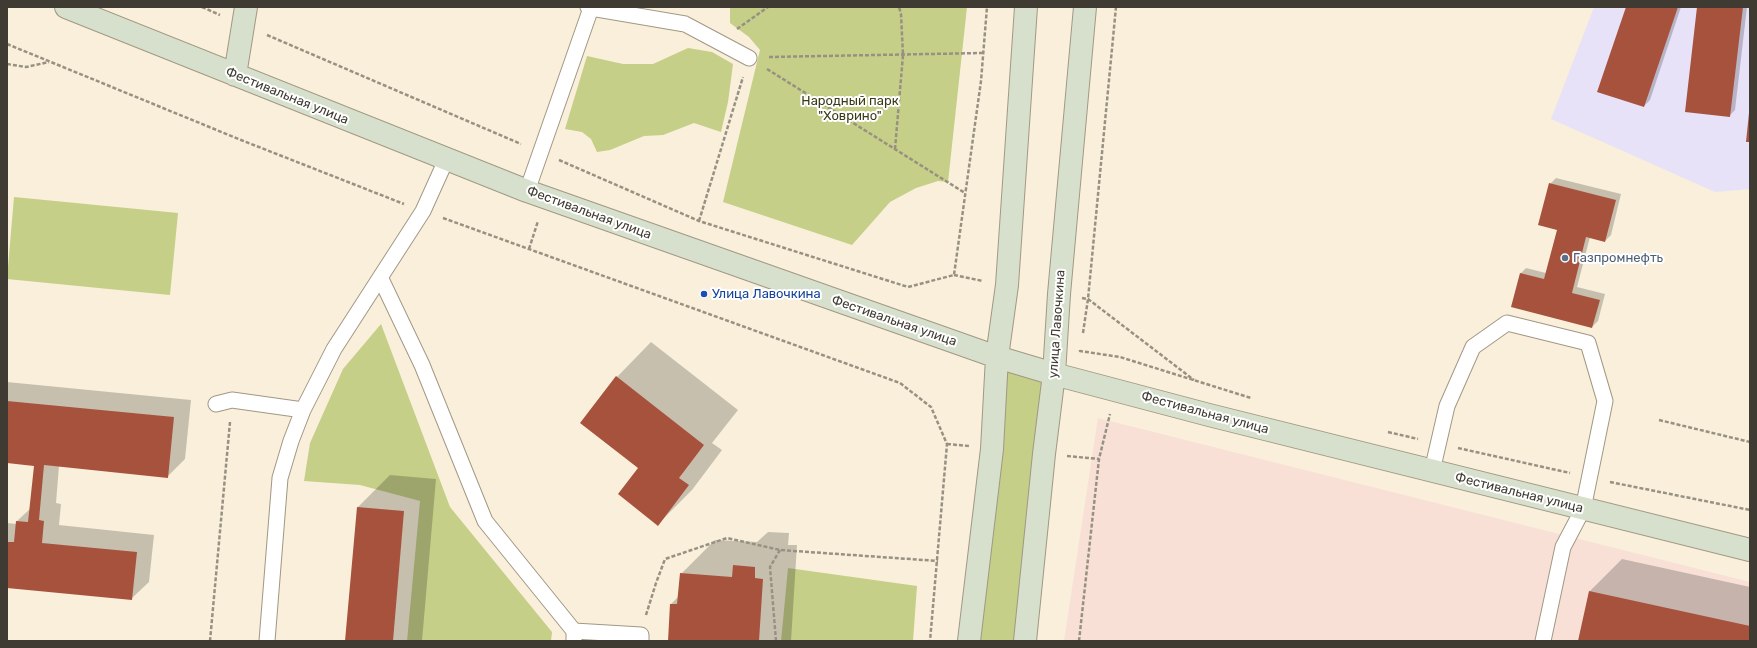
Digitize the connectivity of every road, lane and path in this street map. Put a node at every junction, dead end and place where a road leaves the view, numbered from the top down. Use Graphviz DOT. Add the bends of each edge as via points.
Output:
graph roads {
  1 [pos="66,7"];
  2 [pos="202,7"];
  3 [pos="246,7"];
  4 [pos="591,7"];
  5 [pos="768,7"];
  6 [pos="899,7"];
  7 [pos="987,7"];
  8 [pos="1026,7"];
  9 [pos="1084,7"];
  10 [pos="1116,7"];
  11 [pos="210,11"];
  12 [pos="275,38"];
  13 [pos="718,42"];
  14 [pos="7,44"];
  15 [pos="983,53"];
  16 [pos="903,55"];
  17 [pos="749,58"];
  18 [pos="50,62"];
  19 [pos="7,64"];
  20 [pos="235,75"];
  21 [pos="895,149"];
  22 [pos="540,152"];
  23 [pos="446,160"];
  24 [pos="527,191"];
  25 [pos="965,193"];
  26 [pos="423,212"];
  27 [pos="698,220"];
  28 [pos="381,279"];
  29 [pos="1088,299"];
  30 [pos="1082,336"];
  31 [pos="1081,344"];
  32 [pos="998,357"];
  33 [pos="1054,374"];
  34 [pos="1197,381"];
  35 [pos="1115,389"];
  36 [pos="232,400"];
  37 [pos="216,404"];
  38 [pos="303,410"];
  39 [pos="1658,420"];
  40 [pos="1750,442"];
  41 [pos="1432,471"];
  42 [pos="1583,509"];
  43 [pos="780,550"];
  44 [pos="1750,550"];
  45 [pos="938,561"];
  46 [pos="574,636"];
  47 [pos="641,638"];
  48 [pos="210,641"];
  49 [pos="267,641"];
  50 [pos="776,641"];
  51 [pos="930,641"];
  52 [pos="969,641"];
  53 [pos="1025,641"];
  54 [pos="1079,641"];
  55 [pos="1543,641"];
  1 -- 20 [label="street, Фестивальная улица"];
  2 -- 11 [label="path"];
  3 -- 20 [label="street"];
  4 -- 13 [label="lane" via="685,24"];
  4 -- 22 [label="lane"];
  5 -- 13 [label="path"];
  6 -- 16 [label="path"];
  7 -- 15 [label="path"];
  8 -- 32 [label="street" via="1007,285"];
  9 -- 33 [label="street, улица Лавочкина"];
  10 -- 29 [label="path"];
  12 -- 22 [label="path"];
  13 -- 17 [label="lane"];
  14 -- 18 [label="path"];
  15 -- 16 [label="path"];
  15 -- 25 [label="path"];
  16 -- 17 [label="path"];
  16 -- 21 [label="path"];
  17 -- 21 [label="path"];
  17 -- 27 [label="path"];
  18 -- 19 [label="path" via="26,67"];
  18 -- 26 [label="path"];
  20 -- 23 [label="street, Фестивальная улица"];
  21 -- 25 [label="path"];
  22 -- 24 [label="lane"];
  22 -- 27 [label="path"];
  23 -- 24 [label="street, Фестивальная улица"];
  23 -- 26 [label="lane"];
  24 -- 32 [label="street, Фестивальная улица"];
  25 -- 27 [label="path" via="954,276 908,287"];
  26 -- 28 [label="lane"];
  26 -- 45 [label="path" via="900,383 931,407 947,444"];
  28 -- 38 [label="lane" via="334,349"];
  28 -- 46 [label="lane" via="422,365 484,521"];
  29 -- 30 [label="path"];
  29 -- 34 [label="path"];
  31 -- 35 [label="path" via="1080,351 1120,357"];
  32 -- 33 [label="street, Фестивальная улица"];
  32 -- 52 [label="street" via="992,449"];
  33 -- 35 [label="street, Фестивальная улица"];
  33 -- 53 [label="street, улица Лавочкина"];
  35 -- 41 [label="street, Фестивальная улица"];
  35 -- 54 [label="path" via="1099,459"];
  36 -- 37 [label="lane"];
  36 -- 38 [label="lane"];
  36 -- 48 [label="path"];
  38 -- 49 [label="lane" via="280,478"];
  39 -- 40 [label="path"];
  41 -- 42 [label="street, Фестивальная улица"];
  41 -- 42 [label="lane" via="1447,406 1473,347 1507,323 1588,343 1605,401"];
  42 -- 44 [label="street, Фестивальная улица"];
  42 -- 55 [label="lane" via="1563,547"];
  43 -- 45 [label="path"];
  43 -- 47 [label="path" via="727,538 665,559"];
  43 -- 50 [label="path" via="770,567"];
  45 -- 51 [label="path"];
  46 -- 47 [label="lane"];
}
